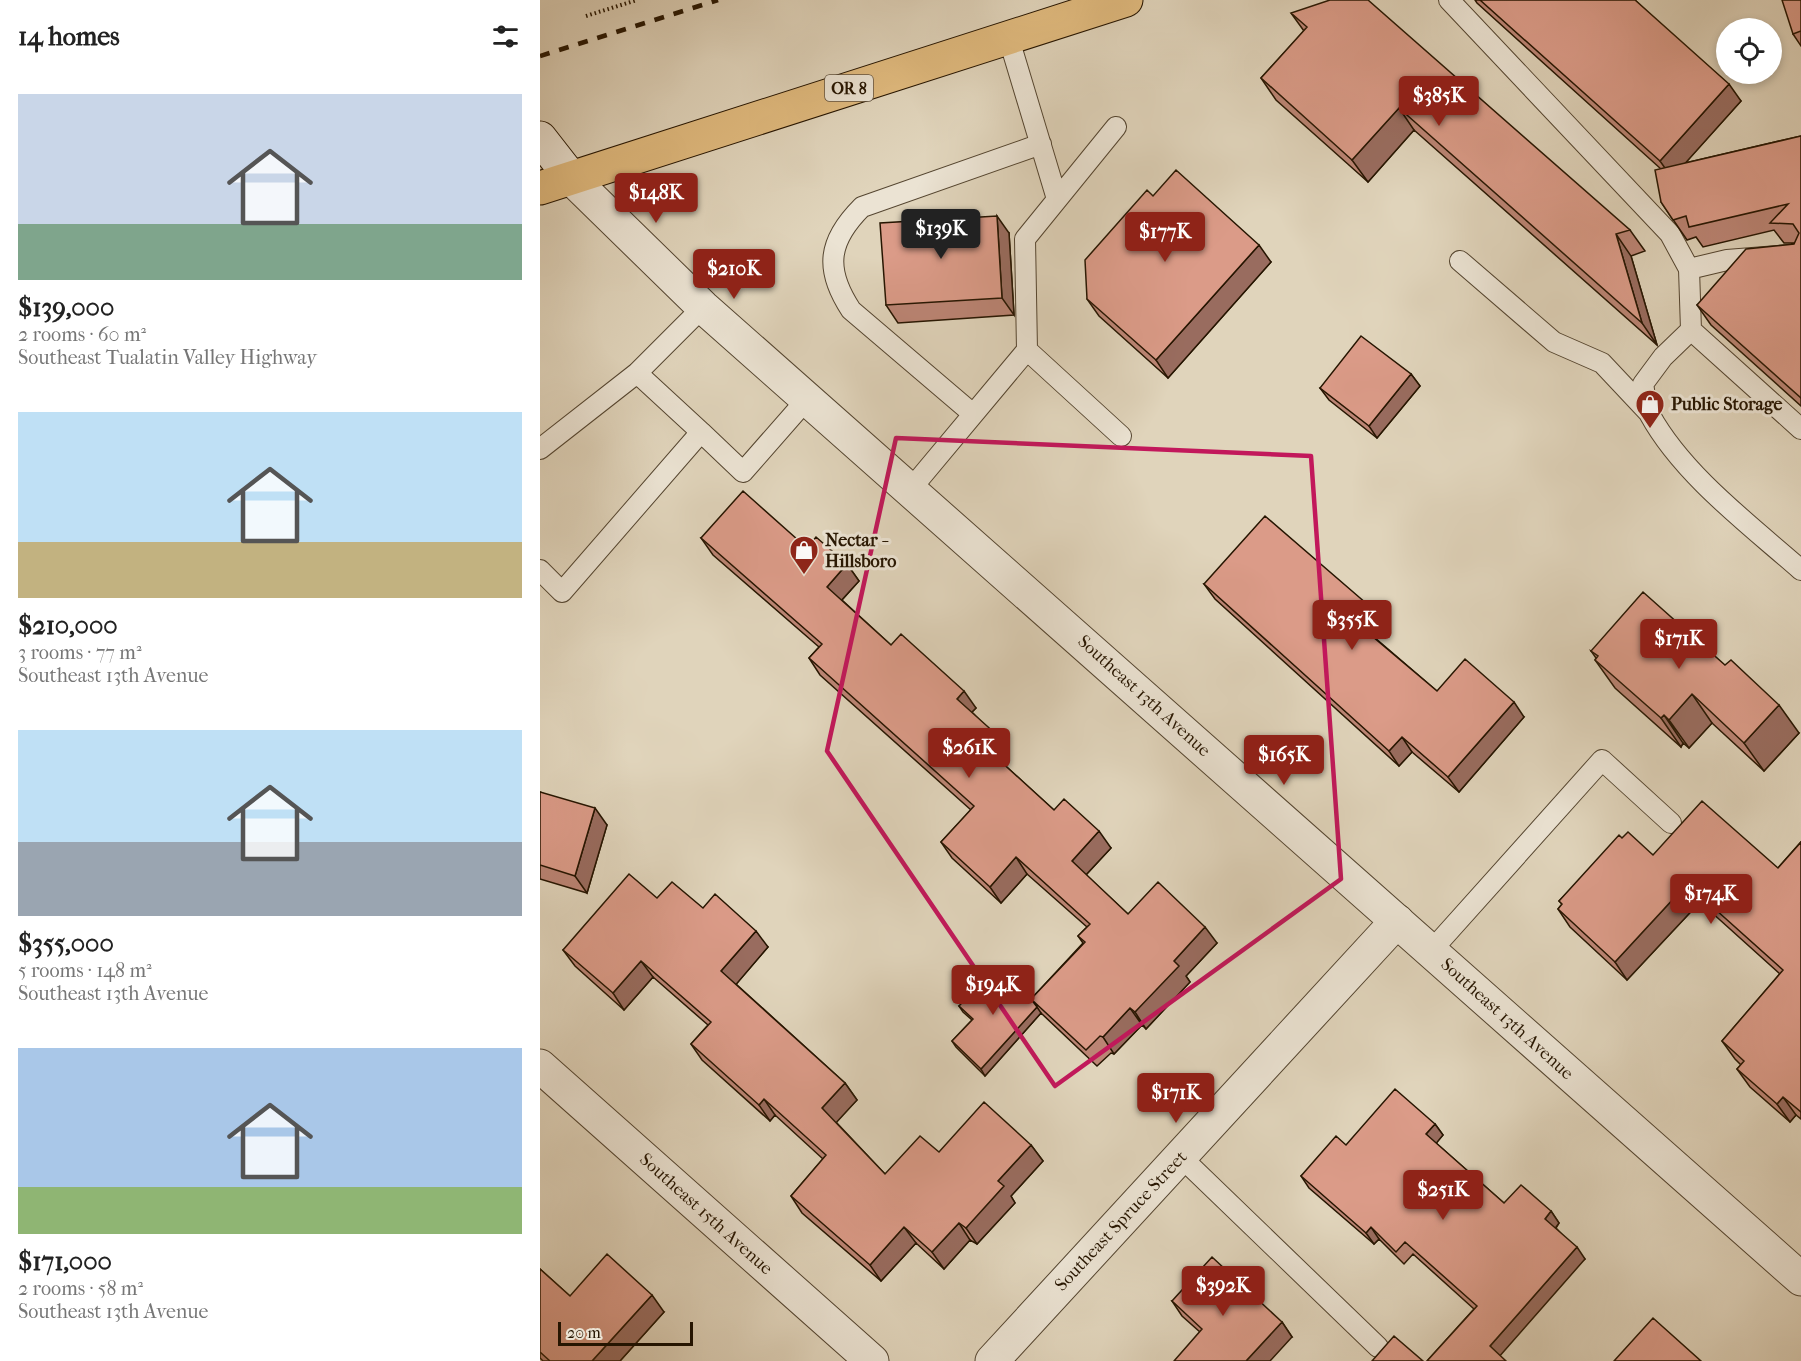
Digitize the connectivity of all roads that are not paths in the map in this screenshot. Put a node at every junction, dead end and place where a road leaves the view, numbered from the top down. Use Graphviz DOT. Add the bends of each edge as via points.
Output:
graph roads {
  1 [pos="1126,0"];
  2 [pos="1449,0"];
  3 [pos="1008,36"];
  4 [pos="1116,127"];
  5 [pos="540,138"];
  6 [pos="1041,144"];
  7 [pos="572,178"];
  8 [pos="540,188"];
  9 [pos="1057,200"];
  10 [pos="1801,254"];
  11 [pos="1460,261"];
  12 [pos="1689,269"];
  13 [pos="703,307"];
  14 [pos="1691,330"];
  15 [pos="1027,350"];
  16 [pos="637,373"];
  17 [pos="807,399"];
  18 [pos="1649,413"];
  19 [pos="973,414"];
  20 [pos="1801,429"];
  21 [pos="701,432"];
  22 [pos="1121,436"];
  23 [pos="540,449"];
  24 [pos="910,490"];
  25 [pos="540,570"];
  26 [pos="1801,570"];
  27 [pos="1671,823"];
  28 [pos="1397,921"];
  29 [pos="1431,951"];
  30 [pos="540,1066"];
  31 [pos="1181,1156"];
  32 [pos="1801,1280"];
  33 [pos="1378,1347"];
  34 [pos="872,1361"];
  35 [pos="992,1361"];
  1 -- 3 [label="main road, OR 8"];
  2 -- 12 [label="lane" via="1670,234"];
  3 -- 6 [label="lane"];
  3 -- 7 [label="main road, OR 8"];
  4 -- 9 [label="lane"];
  5 -- 7 [label="street, Southeast 13th Avenue"];
  6 -- 9 [label="lane"];
  6 -- 19 [label="lane" via="862,207 835,244 832,267 838,290 851,309"];
  7 -- 8 [label="main road, OR 8"];
  7 -- 13 [label="street, Southeast 13th Avenue"];
  9 -- 15 [label="lane" via="1025,239"];
  10 -- 12 [label="lane" via="1727,260"];
  11 -- 18 [label="lane" via="1554,342 1602,363"];
  12 -- 14 [label="lane"];
  13 -- 16 [label="lane"];
  13 -- 17 [label="street, Southeast 13th Avenue"];
  14 -- 18 [label="lane" via="1643,384"];
  14 -- 20 [label="lane"];
  15 -- 19 [label="lane"];
  15 -- 22 [label="lane"];
  16 -- 21 [label="lane"];
  16 -- 23 [label="lane"];
  17 -- 21 [label="lane" via="743,472"];
  17 -- 24 [label="street, Southeast 13th Avenue"];
  18 -- 26 [label="lane" via="1676,451 1723,501"];
  19 -- 24 [label="lane"];
  21 -- 25 [label="lane" via="562,592"];
  24 -- 28 [label="street, Southeast 13th Avenue"];
  27 -- 29 [label="lane" via="1602,760"];
  28 -- 29 [label="street, Southeast 13th Avenue"];
  28 -- 31 [label="street, Southeast Spruce Street"];
  29 -- 32 [label="street, Southeast 13th Avenue"];
  30 -- 34 [label="street, Southeast 15th Avenue"];
  31 -- 33 [label="lane"];
  31 -- 35 [label="street, Southeast Spruce Street"];
}
